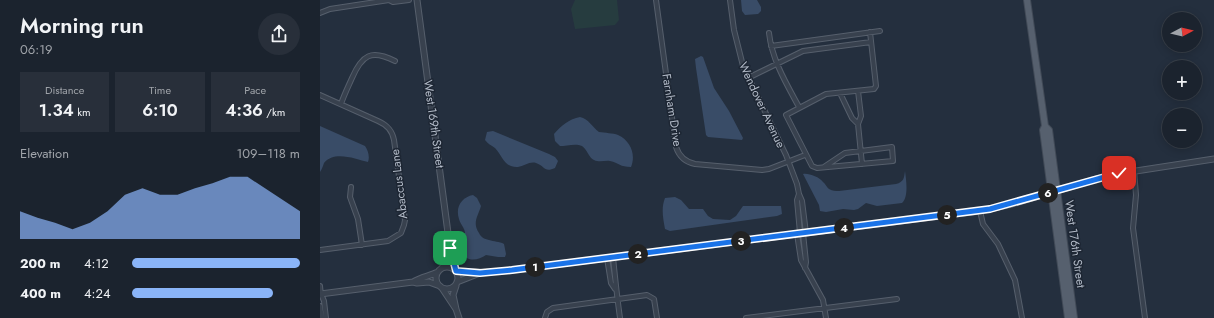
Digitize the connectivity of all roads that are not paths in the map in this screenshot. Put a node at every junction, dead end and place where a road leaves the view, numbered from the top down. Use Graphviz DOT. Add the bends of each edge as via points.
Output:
graph roads {
  1 [pos="389,0"];
  2 [pos="409,0"];
  3 [pos="417,0"];
  4 [pos="656,0"];
  5 [pos="730,0"];
  6 [pos="1028,0"];
  7 [pos="375,1"];
  8 [pos="320,13"];
  9 [pos="880,31"];
  10 [pos="870,32"];
  11 [pos="769,33"];
  12 [pos="871,42"];
  13 [pos="771,46"];
  14 [pos="395,60"];
  15 [pos="776,63"];
  16 [pos="748,78"];
  17 [pos="858,91"];
  18 [pos="840,93"];
  19 [pos="320,95"];
  20 [pos="340,104"];
  21 [pos="799,108"];
  22 [pos="858,124"];
  23 [pos="861,151"];
  24 [pos="805,155"];
  25 [pos="1214,160"];
  26 [pos="789,161"];
  27 [pos="862,164"];
  28 [pos="824,167"];
  29 [pos="1134,170"];
  30 [pos="350,187"];
  31 [pos="1054,191"];
  32 [pos="980,211"];
  33 [pos="801,233"];
  34 [pos="362,245"];
  35 [pos="450,248"];
  36 [pos="320,250"];
  37 [pos="610,257"];
  38 [pos="440,270"];
  39 [pos="456,271"];
  40 [pos="480,273"];
  41 [pos="413,282"];
  42 [pos="457,284"];
  43 [pos="320,286"];
  44 [pos="441,287"];
  45 [pos="320,295"];
  46 [pos="897,299"];
  47 [pos="617,300"];
  48 [pos="320,306"];
  49 [pos="825,308"];
  50 [pos="456,309"];
  51 [pos="322,318"];
  52 [pos="326,318"];
  53 [pos="459,318"];
  54 [pos="545,318"];
  55 [pos="620,318"];
  56 [pos="657,318"];
  57 [pos="746,318"];
  58 [pos="826,318"];
  59 [pos="1022,318"];
  60 [pos="1068,318"];
  61 [pos="1074,318"];
  62 [pos="1145,318"];
  1 -- 2 [label="street"];
  1 -- 7 [label="street"];
  3 -- 35 [label="street, West 169th Street"];
  4 -- 26 [label="street, Farnham Drive" via="676,147 682,158 695,164 762,170"];
  5 -- 16 [label="street, Wendover Avenue" via="739,53"];
  6 -- 31 [label="main road, West 176th Street" via="1045,126 1049,130"];
  7 -- 8 [label="street"];
  9 -- 10 [label="street"];
  10 -- 12 [label="street"];
  10 -- 13 [label="street"];
  11 -- 13 [label="street"];
  12 -- 15 [label="street" via="803,51"];
  12 -- 17 [label="street" via="876,86 874,89"];
  13 -- 15 [label="street"];
  14 -- 20 [label="street" via="385,56 367,56 356,68"];
  15 -- 16 [label="street"];
  15 -- 21 [label="street"];
  16 -- 26 [label="street, Wendover Avenue"];
  17 -- 18 [label="street"];
  17 -- 22 [label="street" via="861,116"];
  18 -- 21 [label="street" via="826,94"];
  18 -- 22 [label="street" via="852,118"];
  19 -- 20 [label="street"];
  20 -- 34 [label="street, Abaccus Lane" via="384,124 393,134 404,225 401,233 388,241"];
  21 -- 24 [label="street" via="786,115"];
  22 -- 23 [label="street"];
  23 -- 27 [label="street"];
  23 -- 27 [label="street" via="892,147 893,160"];
  23 -- 28 [label="street" via="845,153"];
  24 -- 26 [label="street, Wendover Avenue"];
  24 -- 28 [label="street" via="812,166"];
  25 -- 29 [label="street"];
  26 -- 33 [label="street, Wendover Avenue" via="797,184"];
  27 -- 28 [label="street"];
  29 -- 31 [label="street"];
  29 -- 62 [label="street" via="1136,195 1133,228"];
  30 -- 34 [label="street" via="350,197 358,219"];
  31 -- 32 [label="street"];
  31 -- 60 [label="main road, West 176th Street"];
  31 -- 61 [label="main road, West 176th Street"];
  32 -- 33 [label="street"];
  32 -- 59 [label="street" via="983,224 998,244 1015,280"];
  33 -- 37 [label="street"];
  33 -- 49 [label="street, Wendover Avenue" via="801,260"];
  34 -- 36 [label="street"];
  35 -- 38 [label="street, West 169th Street"];
  35 -- 39 [label="street, West 169th Street"];
  37 -- 40 [label="street"];
  37 -- 47 [label="street" via="611,283"];
  38 -- 39 [label="street" via="449,267"];
  38 -- 41 [label="street"];
  38 -- 44 [label="street" via="437,281"];
  39 -- 40 [label="street"];
  39 -- 42 [label="street" via="459,277"];
  40 -- 42 [label="street"];
  41 -- 44 [label="street" via="429,282"];
  41 -- 45 [label="street"];
  42 -- 44 [label="street" via="451,288"];
  42 -- 50 [label="street" via="453,295"];
  43 -- 45 [label="street"];
  44 -- 50 [label="street"];
  45 -- 52 [label="street" via="324,301"];
  46 -- 49 [label="street"];
  47 -- 54 [label="street" via="553,308 547,312"];
  47 -- 55 [label="street"];
  47 -- 56 [label="street" via="652,296"];
  48 -- 51 [label="street"];
  49 -- 57 [label="street"];
  49 -- 58 [label="street, Wendover Avenue"];
  50 -- 53 [label="street"];
}
